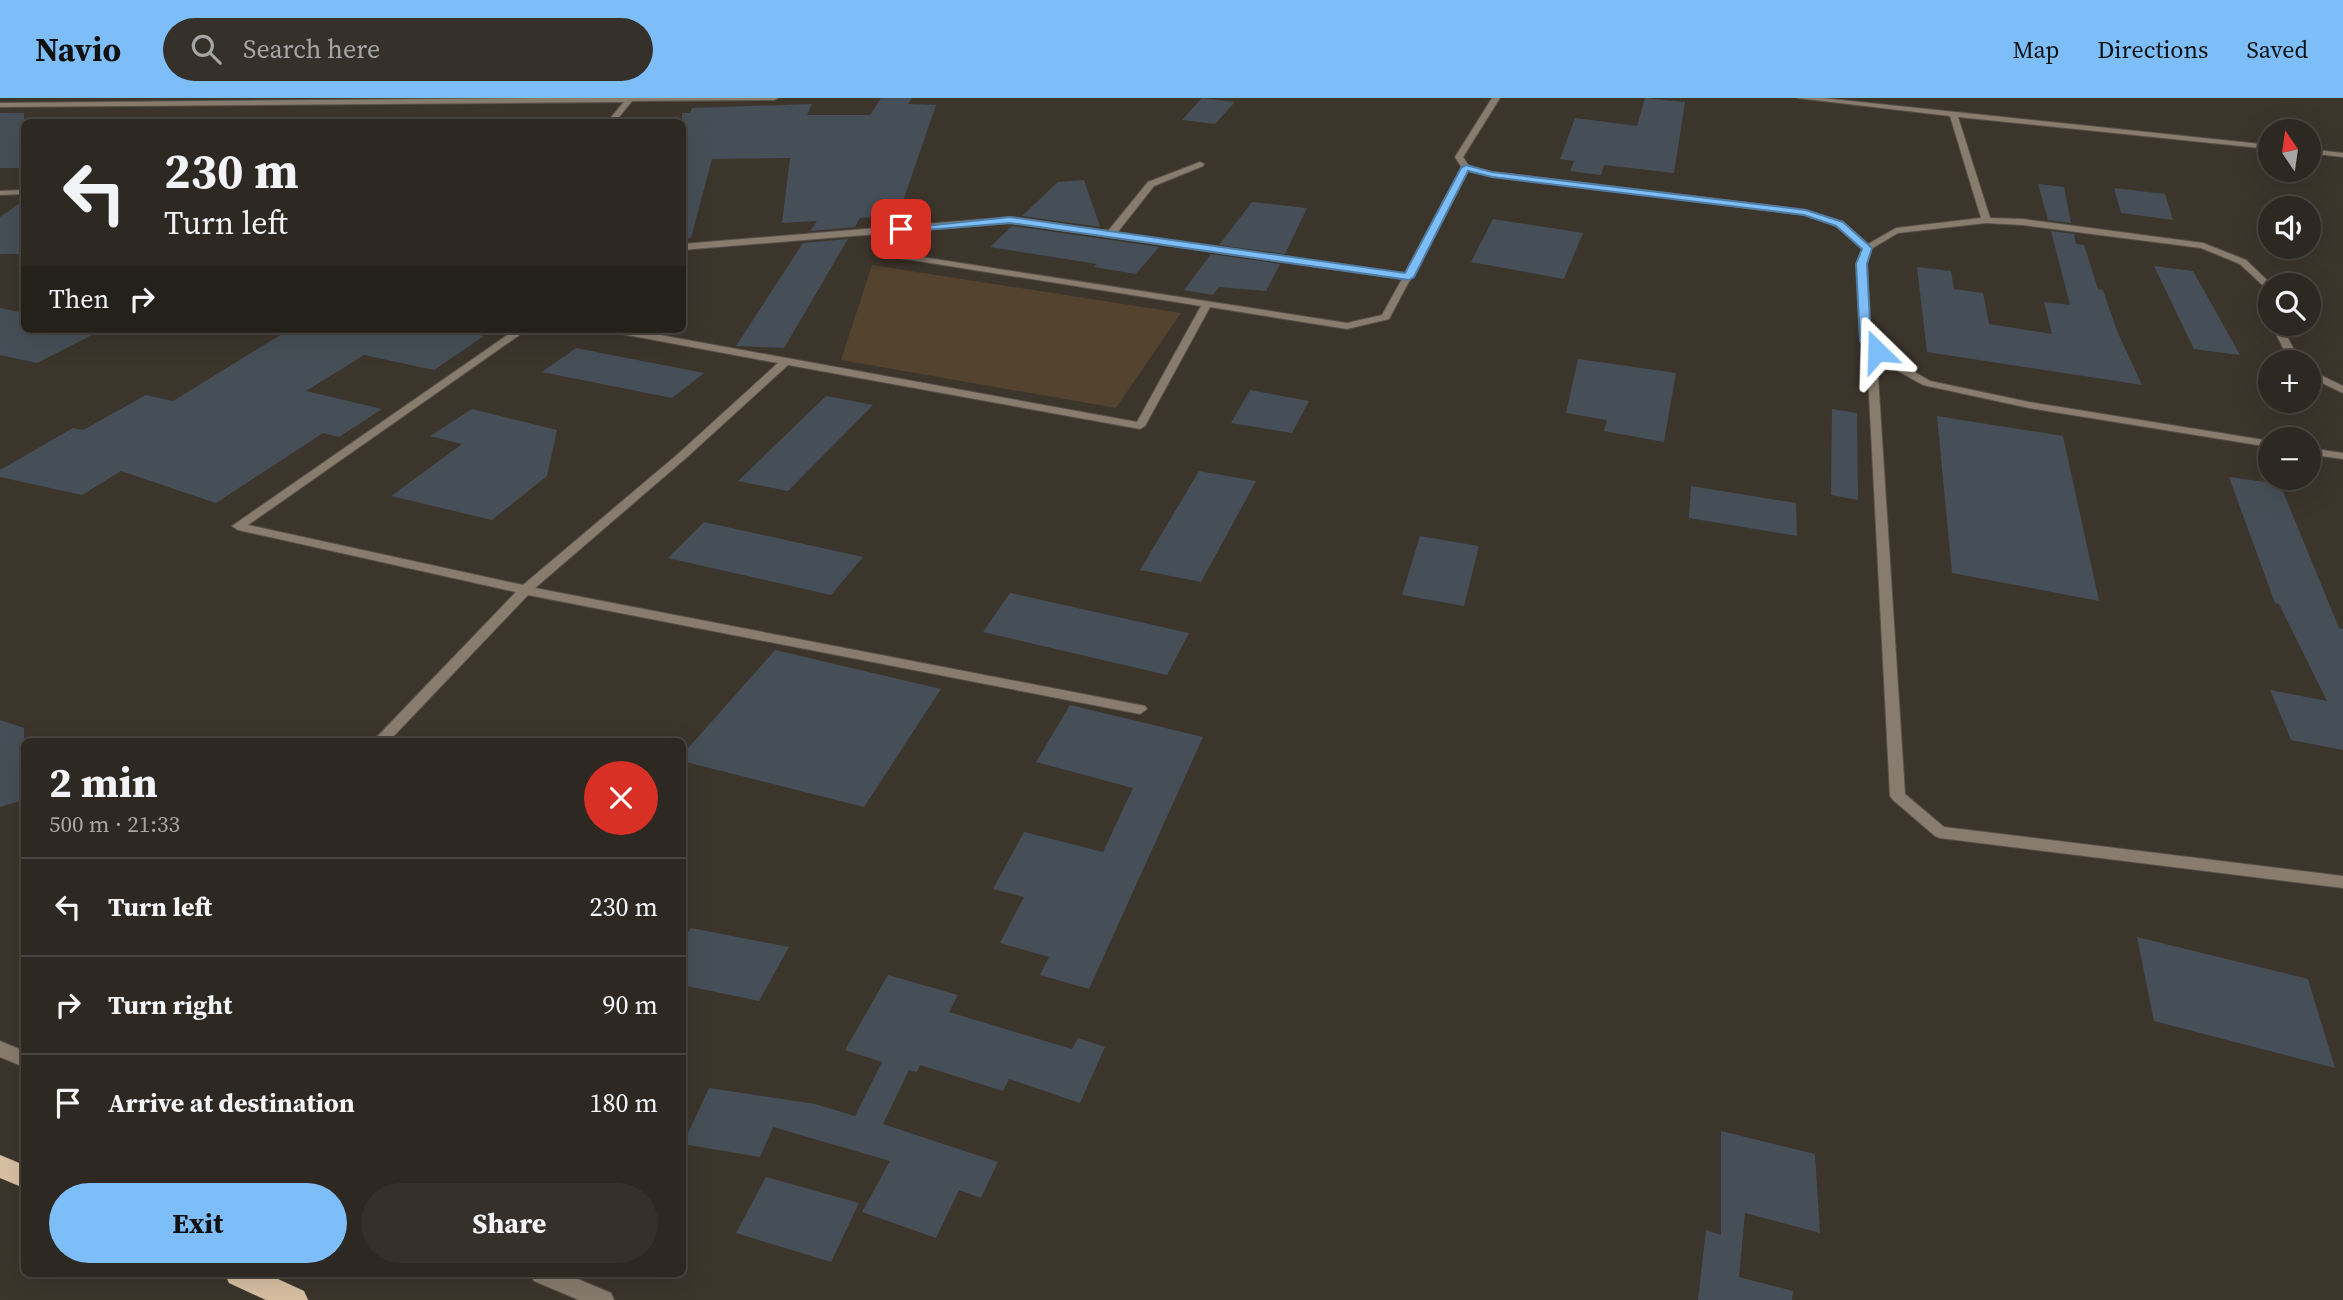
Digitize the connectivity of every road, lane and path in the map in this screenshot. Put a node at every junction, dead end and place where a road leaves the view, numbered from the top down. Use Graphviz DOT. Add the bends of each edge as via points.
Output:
graph roads {
  1 [pos="774,98"];
  2 [pos="1496,98"];
  3 [pos="1801,98"];
  4 [pos="629,100"];
  5 [pos="0,105"];
  6 [pos="1953,114"];
  7 [pos="613,119"];
  8 [pos="2258,146"];
  9 [pos="2321,152"];
  10 [pos="2343,155"];
  11 [pos="1200,164"];
  12 [pos="1466,168"];
  13 [pos="21,192"];
  14 [pos="0,193"];
  15 [pos="1986,220"];
  16 [pos="1111,234"];
  17 [pos="686,247"];
  18 [pos="1867,248"];
  19 [pos="899,255"];
  20 [pos="1409,277"];
  21 [pos="2258,277"];
  22 [pos="1207,304"];
  23 [pos="517,333"];
  24 [pos="633,333"];
  25 [pos="786,361"];
  26 [pos="1888,361"];
  27 [pos="2321,379"];
  28 [pos="2343,390"];
  29 [pos="2258,442"];
  30 [pos="2321,453"];
  31 [pos="2343,456"];
  32 [pos="525,590"];
  33 [pos="1139,709"];
  34 [pos="383,738"];
  35 [pos="2343,882"];
  36 [pos="0,1049"];
  37 [pos="21,1058"];
  38 [pos="0,1166"];
  39 [pos="21,1176"];
  40 [pos="245,1277"];
  41 [pos="548,1277"];
  42 [pos="295,1300"];
  43 [pos="604,1300"];
  1 -- 4 [label="street"];
  2 -- 12 [label="street" via="1459,157"];
  3 -- 6 [label="street"];
  4 -- 5 [label="street"];
  4 -- 7 [label="street"];
  6 -- 8 [label="street"];
  6 -- 15 [label="street"];
  9 -- 10 [label="street"];
  11 -- 16 [label="street" via="1151,184"];
  12 -- 18 [label="street" via="1806,212 1840,224"];
  12 -- 20 [label="street"];
  13 -- 14 [label="street"];
  15 -- 18 [label="street" via="1896,231"];
  15 -- 21 [label="street" via="2203,246 2243,262"];
  16 -- 17 [label="street" via="1010,220"];
  16 -- 20 [label="street"];
  18 -- 26 [label="street" via="1862,264 1865,341"];
  19 -- 22 [label="street"];
  20 -- 22 [label="street" via="1386,317 1347,326"];
  22 -- 25 [label="street" via="1140,426"];
  23 -- 32 [label="street" via="238,526"];
  24 -- 25 [label="street"];
  25 -- 32 [label="street"];
  26 -- 29 [label="street" via="1927,383 2029,405"];
  26 -- 35 [label="street" via="1873,375 1898,796 1940,832"];
  27 -- 28 [label="street"];
  30 -- 31 [label="street"];
  32 -- 33 [label="street"];
  32 -- 34 [label="street"];
  36 -- 37 [label="street"];
  38 -- 39 [label="main road"];
  40 -- 42 [label="main road"];
  41 -- 43 [label="street"];
}
